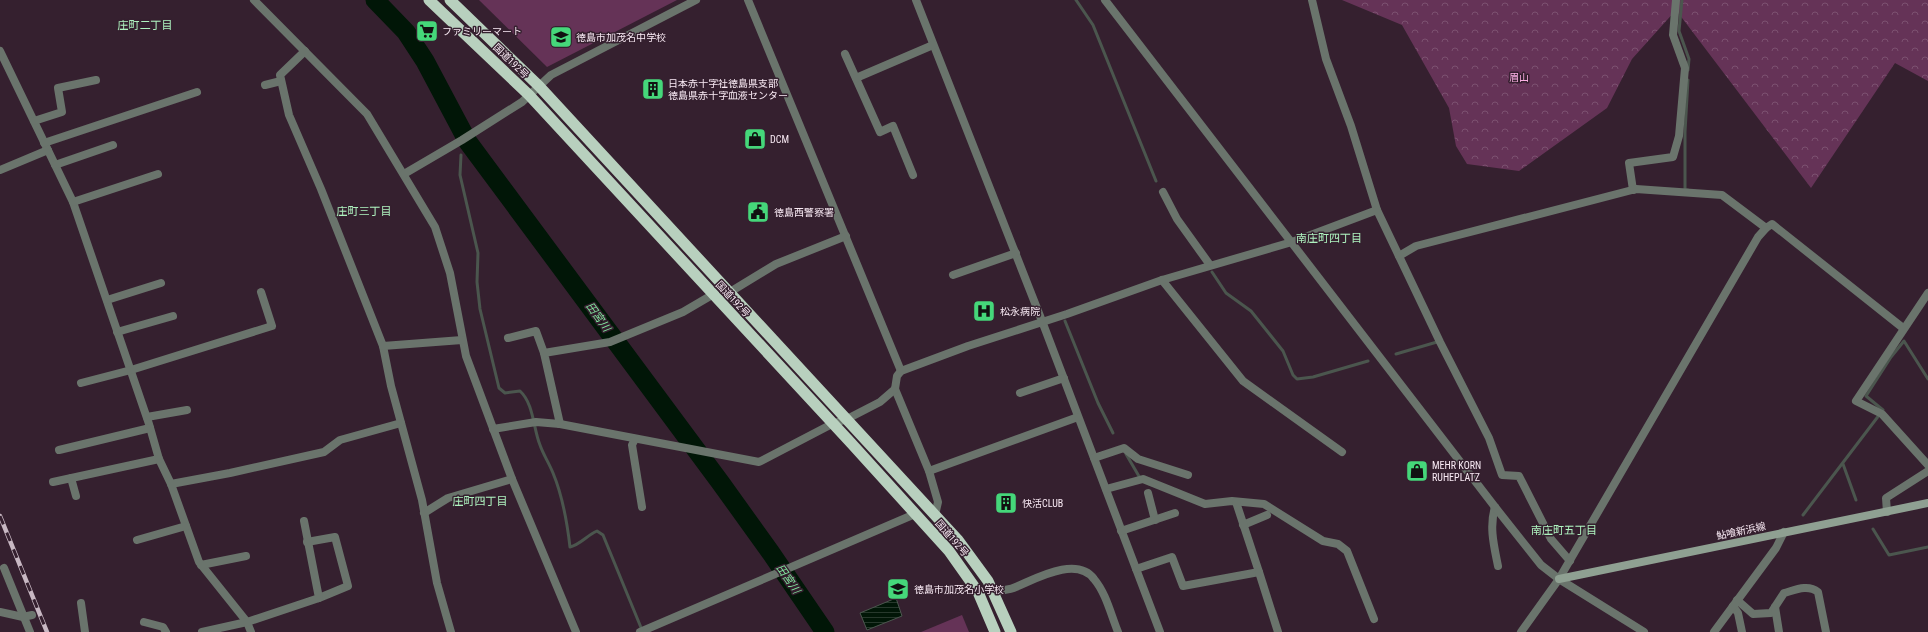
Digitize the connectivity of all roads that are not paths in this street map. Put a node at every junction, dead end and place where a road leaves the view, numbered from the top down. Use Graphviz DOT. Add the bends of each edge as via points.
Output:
graph roads {
  1 [pos="254,0"];
  2 [pos="429,0"];
  3 [pos="450,0"];
  4 [pos="696,0"];
  5 [pos="748,0"];
  6 [pos="916,0"];
  7 [pos="1105,0"];
  8 [pos="1312,0"];
  9 [pos="1676,0"];
  10 [pos="933,45"];
  11 [pos="0,51"];
  12 [pos="305,51"];
  13 [pos="845,54"];
  14 [pos="856,78"];
  15 [pos="96,80"];
  16 [pos="281,81"];
  17 [pos="265,85"];
  18 [pos="539,86"];
  19 [pos="197,92"];
  20 [pos="529,96"];
  21 [pos="34,121"];
  22 [pos="113,145"];
  23 [pos="46,147"];
  24 [pos="55,165"];
  25 [pos="0,170"];
  26 [pos="158,174"];
  27 [pos="404,174"];
  28 [pos="913,175"];
  29 [pos="1633,190"];
  30 [pos="1163,192"];
  31 [pos="73,202"];
  32 [pos="1377,210"];
  33 [pos="1766,228"];
  34 [pos="846,236"];
  35 [pos="1292,242"];
  36 [pos="1016,253"];
  37 [pos="1400,256"];
  38 [pos="1210,265"];
  39 [pos="953,275"];
  40 [pos="1162,280"];
  41 [pos="161,283"];
  42 [pos="261,292"];
  43 [pos="730,292"];
  44 [pos="1928,293"];
  45 [pos="712,295"];
  46 [pos="107,300"];
  47 [pos="173,316"];
  48 [pos="1042,322"];
  49 [pos="1903,328"];
  50 [pos="118,332"];
  51 [pos="508,338"];
  52 [pos="462,340"];
  53 [pos="382,346"];
  54 [pos="544,353"];
  55 [pos="131,370"];
  56 [pos="901,371"];
  57 [pos="1064,378"];
  58 [pos="81,383"];
  59 [pos="895,389"];
  60 [pos="1020,393"];
  61 [pos="187,410"];
  62 [pos="147,417"];
  63 [pos="1078,417"];
  64 [pos="847,419"];
  65 [pos="401,422"];
  66 [pos="560,424"];
  67 [pos="832,424"];
  68 [pos="150,428"];
  69 [pos="493,429"];
  70 [pos="635,439"];
  71 [pos="58,450"];
  72 [pos="1342,452"];
  73 [pos="1094,458"];
  74 [pos="159,459"];
  75 [pos="1928,465"];
  76 [pos="929,471"];
  77 [pos="1188,475"];
  78 [pos="71,478"];
  79 [pos="512,479"];
  80 [pos="53,482"];
  81 [pos="171,484"];
  82 [pos="1106,489"];
  83 [pos="1148,493"];
  84 [pos="76,496"];
  85 [pos="1236,502"];
  86 [pos="1928,503"];
  87 [pos="642,507"];
  88 [pos="1495,507"];
  89 [pos="1887,512"];
  90 [pos="424,513"];
  91 [pos="1174,513"];
  92 [pos="915,514"];
  93 [pos="936,515"];
  94 [pos="1267,515"];
  95 [pos="1155,520"];
  96 [pos="304,521"];
  97 [pos="1243,524"];
  98 [pos="186,526"];
  99 [pos="1122,531"];
  100 [pos="1784,532"];
  101 [pos="137,540"];
  102 [pos="307,542"];
  103 [pos="246,556"];
  104 [pos="1570,561"];
  105 [pos="201,565"];
  106 [pos="1498,566"];
  107 [pos="4,568"];
  108 [pos="1136,569"];
  109 [pos="1259,572"];
  110 [pos="1559,579"];
  111 [pos="994,592"];
  112 [pos="319,598"];
  113 [pos="81,603"];
  114 [pos="1735,603"];
  115 [pos="1775,607"];
  116 [pos="0,612"];
  117 [pos="28,616"];
  118 [pos="1374,620"];
  119 [pos="144,622"];
  120 [pos="247,622"];
  121 [pos="642,631"];
  122 [pos="30,632"];
  123 [pos="85,632"];
  124 [pos="166,632"];
  125 [pos="202,632"];
  126 [pos="251,632"];
  127 [pos="451,632"];
  128 [pos="576,632"];
  129 [pos="995,632"];
  130 [pos="1011,632"];
  131 [pos="1118,632"];
  132 [pos="1160,632"];
  133 [pos="1278,632"];
  134 [pos="1521,632"];
  135 [pos="1644,632"];
  136 [pos="1714,632"];
  137 [pos="1742,632"];
  138 [pos="1779,632"];
  139 [pos="1826,632"];
  1 -- 12 [label="street"];
  2 -- 20 [label="highway, 国道192号"];
  3 -- 18 [label="highway, 国道192号"];
  4 -- 18 [label="street" via="551,75"];
  5 -- 34 [label="street"];
  6 -- 10 [label="street"];
  7 -- 35 [label="street"];
  8 -- 32 [label="street" via="1326,59 1351,126"];
  9 -- 29 [label="street" via="1673,36 1685,68 1679,136 1673,156 1629,163"];
  10 -- 14 [label="street"];
  10 -- 36 [label="street"];
  11 -- 21 [label="street"];
  12 -- 16 [label="street" via="280,75"];
  12 -- 27 [label="street" via="367,114"];
  13 -- 14 [label="street"];
  14 -- 28 [label="street" via="880,132 893,126"];
  15 -- 21 [label="street" via="58,88 62,112"];
  16 -- 17 [label="street"];
  16 -- 53 [label="street" via="289,115"];
  18 -- 20 [label="street"];
  18 -- 43 [label="highway, 国道192号"];
  19 -- 23 [label="street"];
  20 -- 27 [label="street" via="466,138"];
  20 -- 45 [label="highway, 国道192号"];
  21 -- 23 [label="street"];
  22 -- 24 [label="street"];
  23 -- 24 [label="street"];
  23 -- 25 [label="street"];
  24 -- 31 [label="street"];
  26 -- 31 [label="street"];
  27 -- 52 [label="street" via="435,227 450,273"];
  29 -- 33 [label="street" via="1722,195"];
  29 -- 37 [label="street" via="1416,246"];
  30 -- 38 [label="street" via="1177,219"];
  31 -- 46 [label="street"];
  32 -- 35 [label="street"];
  32 -- 37 [label="street"];
  33 -- 49 [label="street" via="1772,224"];
  33 -- 104 [label="street"];
  34 -- 43 [label="street" via="776,264"];
  34 -- 56 [label="street"];
  35 -- 38 [label="street"];
  35 -- 88 [label="street"];
  36 -- 39 [label="street"];
  36 -- 48 [label="street"];
  37 -- 104 [label="street" via="1489,438 1502,475 1519,476 1551,539"];
  38 -- 40 [label="street"];
  40 -- 48 [label="street"];
  40 -- 72 [label="street" via="1243,381"];
  41 -- 46 [label="street"];
  42 -- 55 [label="street" via="272,326"];
  43 -- 64 [label="highway, 国道192号"];
  44 -- 49 [label="street"];
  45 -- 54 [label="street" via="683,312 614,341"];
  45 -- 67 [label="highway, 国道192号"];
  46 -- 50 [label="street"];
  47 -- 50 [label="street"];
  48 -- 56 [label="street"];
  48 -- 57 [label="street"];
  49 -- 75 [label="street" via="1856,401 1880,413"];
  50 -- 55 [label="street"];
  51 -- 54 [label="street" via="536,331"];
  52 -- 53 [label="street"];
  52 -- 69 [label="street"];
  53 -- 65 [label="street"];
  54 -- 66 [label="street"];
  55 -- 58 [label="street"];
  55 -- 62 [label="street"];
  56 -- 59 [label="street" via="897,376"];
  57 -- 60 [label="street"];
  57 -- 63 [label="street"];
  59 -- 64 [label="street" via="880,402"];
  59 -- 76 [label="street"];
  61 -- 62 [label="street"];
  62 -- 68 [label="street"];
  63 -- 73 [label="street"];
  63 -- 76 [label="street"];
  64 -- 67 [label="street"];
  64 -- 93 [label="highway, 国道192号"];
  65 -- 81 [label="street" via="340,440 324,452"];
  65 -- 90 [label="street"];
  66 -- 69 [label="street" via="534,423"];
  66 -- 70 [label="street"];
  67 -- 70 [label="street" via="759,462"];
  67 -- 92 [label="highway, 国道192号"];
  68 -- 71 [label="street"];
  68 -- 74 [label="street"];
  69 -- 79 [label="street"];
  70 -- 87 [label="street" via="632,445"];
  73 -- 77 [label="street" via="1124,448 1138,459"];
  73 -- 82 [label="street"];
  74 -- 78 [label="street"];
  74 -- 81 [label="street"];
  75 -- 89 [label="street" via="1886,498"];
  76 -- 93 [label="street" via="938,502"];
  78 -- 80 [label="street"];
  78 -- 84 [label="street"];
  79 -- 90 [label="street" via="448,498"];
  79 -- 128 [label="street"];
  81 -- 98 [label="street"];
  82 -- 85 [label="street" via="1143,479 1205,504"];
  82 -- 99 [label="street"];
  83 -- 95 [label="street"];
  85 -- 97 [label="street"];
  85 -- 118 [label="street" via="1264,504 1323,541 1338,544 1346,551"];
  86 -- 89 [label="main road, 鮎喰新浜線"];
  88 -- 106 [label="street" via="1492,528"];
  88 -- 110 [label="street" via="1540,565"];
  89 -- 100 [label="main road, 鮎喰新浜線"];
  90 -- 127 [label="street" via="437,583"];
  91 -- 95 [label="street"];
  92 -- 121 [label="street"];
  92 -- 129 [label="highway, 国道192号" via="964,571 978,592"];
  93 -- 111 [label="highway, 国道192号" via="974,560"];
  94 -- 97 [label="street"];
  95 -- 99 [label="street"];
  96 -- 102 [label="street"];
  97 -- 109 [label="street"];
  98 -- 101 [label="street"];
  98 -- 105 [label="street"];
  99 -- 108 [label="street"];
  100 -- 110 [label="main road, 鮎喰新浜線"];
  100 -- 114 [label="street" via="1776,548"];
  102 -- 112 [label="street"];
  102 -- 112 [label="street" via="335,537 348,586"];
  103 -- 105 [label="street"];
  104 -- 110 [label="street"];
  105 -- 120 [label="street"];
  107 -- 117 [label="street"];
  108 -- 109 [label="street" via="1172,557 1183,586"];
  108 -- 132 [label="street"];
  109 -- 133 [label="street"];
  110 -- 134 [label="street"];
  110 -- 135 [label="street"];
  111 -- 130 [label="highway, 国道192号"];
  111 -- 131 [label="street" via="1017,587 1042,575 1066,569 1088,572 1099,586"];
  112 -- 120 [label="street"];
  113 -- 123 [label="street"];
  114 -- 115 [label="street" via="1753,614 1771,612"];
  114 -- 136 [label="street"];
  114 -- 137 [label="street"];
  115 -- 138 [label="street"];
  115 -- 139 [label="street" via="1784,592 1814,589 1818,592"];
  116 -- 117 [label="street"];
  117 -- 122 [label="street"];
  119 -- 124 [label="street" via="163,627"];
  120 -- 125 [label="street"];
  120 -- 126 [label="street"];
}
